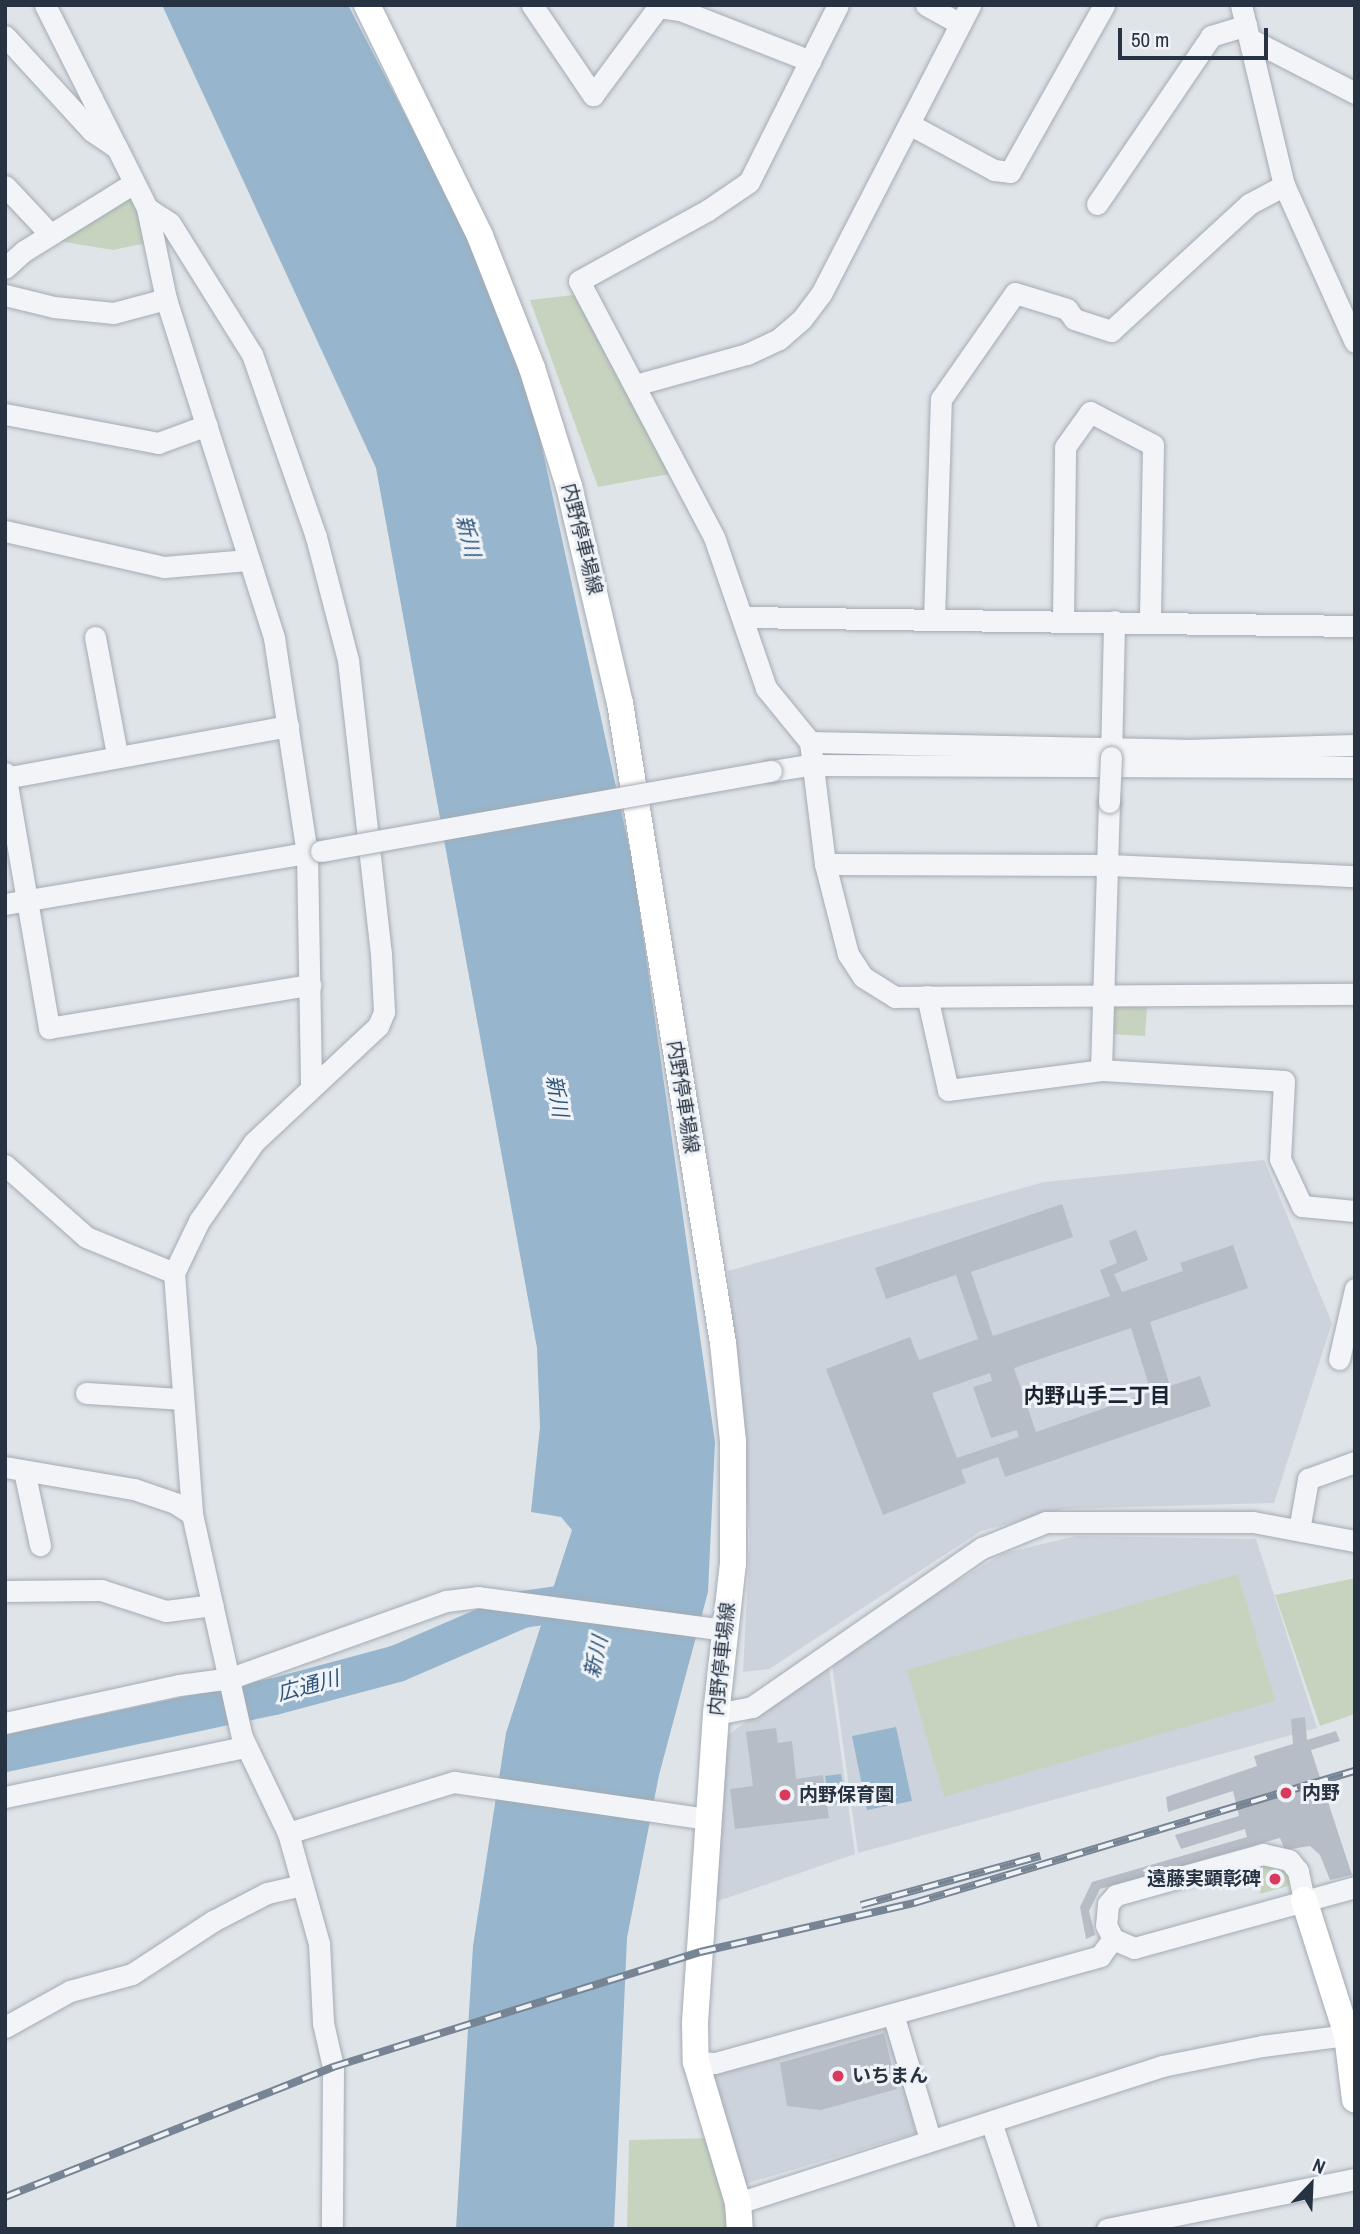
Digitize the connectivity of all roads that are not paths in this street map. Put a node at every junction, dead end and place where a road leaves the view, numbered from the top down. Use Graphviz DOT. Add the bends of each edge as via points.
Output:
graph roads {
  1 [pos="45,5"];
  2 [pos="368,5"];
  3 [pos="532,5"];
  4 [pos="838,5"];
  5 [pos="926,5"];
  6 [pos="970,5"];
  7 [pos="1104,5"];
  8 [pos="1246,23"];
  9 [pos="960,24"];
  10 [pos="5,36"];
  11 [pos="810,61"];
  12 [pos="1355,93"];
  13 [pos="909,124"];
  14 [pos="117,148"];
  15 [pos="132,184"];
  16 [pos="5,186"];
  17 [pos="1284,186"];
  18 [pos="1097,204"];
  19 [pos="147,208"];
  20 [pos="50,234"];
  21 [pos="5,268"];
  22 [pos="5,295"];
  23 [pos="166,299"];
  24 [pos="1355,342"];
  25 [pos="635,385"];
  26 [pos="5,414"];
  27 [pos="207,425"];
  28 [pos="5,531"];
  29 [pos="248,560"];
  30 [pos="743,617"];
  31 [pos="934,619"];
  32 [pos="1063,620"];
  33 [pos="1114,621"];
  34 [pos="1150,621"];
  35 [pos="1355,626"];
  36 [pos="95,637"];
  37 [pos="288,726"];
  38 [pos="810,742"];
  39 [pos="1355,746"];
  40 [pos="1112,751"];
  41 [pos="117,754"];
  42 [pos="810,765"];
  43 [pos="1355,767"];
  44 [pos="6,776"];
  45 [pos="314,852"];
  46 [pos="825,864"];
  47 [pos="1109,865"];
  48 [pos="1355,876"];
  49 [pos="15,902"];
  50 [pos="310,985"];
  51 [pos="1355,993"];
  52 [pos="1105,994"];
  53 [pos="927,996"];
  54 [pos="1101,1070"];
  55 [pos="311,1085"];
  56 [pos="5,1165"];
  57 [pos="1355,1211"];
  58 [pos="174,1273"];
  59 [pos="1355,1289"];
  60 [pos="1339,1359"];
  61 [pos="86,1393"];
  62 [pos="181,1399"];
  63 [pos="1355,1462"];
  64 [pos="12,1471"];
  65 [pos="192,1514"];
  66 [pos="1299,1530"];
  67 [pos="1355,1541"];
  68 [pos="40,1545"];
  69 [pos="5,1591"];
  70 [pos="213,1605"];
  71 [pos="725,1630"];
  72 [pos="231,1683"];
  73 [pos="716,1714"];
  74 [pos="5,1723"];
  75 [pos="244,1742"];
  76 [pos="5,1797"];
  77 [pos="708,1819"];
  78 [pos="288,1833"];
  79 [pos="302,1885"];
  80 [pos="1355,1887"];
  81 [pos="1304,1900"];
  82 [pos="1113,1939"];
  83 [pos="893,2014"];
  84 [pos="5,2027"];
  85 [pos="1351,2034"];
  86 [pos="696,2062"];
  87 [pos="1355,2100"];
  88 [pos="991,2122"];
  89 [pos="930,2139"];
  90 [pos="1355,2179"];
  91 [pos="739,2216"];
  92 [pos="332,2229"];
  93 [pos="1027,2229"];
  94 [pos="1107,2229"];
  1 -- 14 [label="street"];
  2 -- 71 [label="main road, 内野停車場線" via="480,236 569,486 595,583 620,703 723,1343 734,1503"];
  3 -- 11 [label="street" via="593,95 658,7 680,10"];
  4 -- 11 [label="street"];
  5 -- 9 [label="street"];
  6 -- 9 [label="street"];
  7 -- 13 [label="street" via="1010,172 994,170"];
  8 -- 12 [label="street"];
  8 -- 17 [label="street"];
  8 -- 18 [label="street" via="1211,36"];
  9 -- 13 [label="street"];
  10 -- 14 [label="street" via="92,131"];
  11 -- 25 [label="street" via="749,182 708,210 579,281"];
  13 -- 25 [label="street" via="821,294 802,319 779,339 747,354"];
  14 -- 15 [label="street"];
  15 -- 19 [label="street"];
  15 -- 20 [label="street"];
  16 -- 20 [label="street"];
  17 -- 24 [label="street"];
  17 -- 31 [label="street" via="1249,204 1111,331 1074,319 1067,309 1015,293 941,399"];
  19 -- 23 [label="street"];
  19 -- 55 [label="street" via="170,223 252,354 316,537 348,660 384,1012 378,1026 336,1070"];
  20 -- 21 [label="street"];
  22 -- 23 [label="street" via="54,307 114,313"];
  23 -- 27 [label="street"];
  25 -- 30 [label="street" via="714,537"];
  26 -- 27 [label="street" via="158,443"];
  27 -- 29 [label="street"];
  28 -- 29 [label="street" via="164,566"];
  29 -- 37 [label="street" via="274,638"];
  30 -- 31 [label="street"];
  30 -- 38 [label="street" via="766,688"];
  31 -- 32 [label="street"];
  32 -- 33 [label="street"];
  32 -- 34 [label="street" via="1065,447 1090,412 1153,445"];
  33 -- 34 [label="street"];
  33 -- 40 [label="street"];
  34 -- 35 [label="street"];
  36 -- 41 [label="street"];
  37 -- 41 [label="street"];
  37 -- 45 [label="street"];
  38 -- 40 [label="street"];
  38 -- 42 [label="street"];
  39 -- 40 [label="street"];
  40 -- 47 [label="street, bridge"];
  41 -- 44 [label="street"];
  42 -- 43 [label="street"];
  42 -- 45 [label="street, bridge"];
  42 -- 46 [label="street"];
  44 -- 49 [label="street"];
  45 -- 49 [label="street"];
  45 -- 50 [label="street"];
  46 -- 47 [label="street"];
  46 -- 53 [label="street" via="837,923 863,977 895,997"];
  47 -- 48 [label="street"];
  47 -- 52 [label="street"];
  49 -- 50 [label="street" via="50,1028"];
  50 -- 55 [label="street"];
  51 -- 52 [label="street"];
  52 -- 53 [label="street"];
  52 -- 54 [label="street"];
  53 -- 54 [label="street" via="948,1090"];
  54 -- 57 [label="street" via="1283,1081 1280,1159 1302,1206"];
  55 -- 58 [label="street" via="241,1159 199,1221"];
  56 -- 58 [label="street" via="86,1237"];
  58 -- 62 [label="street"];
  59 -- 60 [label="street"];
  61 -- 62 [label="street"];
  62 -- 65 [label="street"];
  63 -- 66 [label="street" via="1308,1479"];
  64 -- 65 [label="street" via="134,1489"];
  64 -- 68 [label="street"];
  65 -- 70 [label="street"];
  66 -- 67 [label="street"];
  66 -- 73 [label="street" via="1253,1522 1046,1522 982,1548 752,1707"];
  69 -- 70 [label="street" via="101,1590 166,1611"];
  70 -- 72 [label="street"];
  71 -- 72 [label="street" via="478,1597 446,1601"];
  71 -- 73 [label="main road, 内野停車場線"];
  72 -- 74 [label="street" via="179,1685"];
  72 -- 75 [label="street"];
  73 -- 77 [label="main road, 内野停車場線"];
  75 -- 76 [label="street"];
  75 -- 78 [label="street"];
  77 -- 78 [label="street" via="454,1782"];
  77 -- 86 [label="main road, 内野停車場線"];
  78 -- 79 [label="street"];
  79 -- 84 [label="street" via="267,1893 213,1921 132,1974 70,1991"];
  79 -- 92 [label="street" via="318,1943 323,2023 333,2067"];
  80 -- 81 [label="street"];
  81 -- 82 [label="street" via="1134,1948"];
  81 -- 82 [label="street" via="1298,1871 1289,1860 1263,1854 1115,1895 1105,1913"];
  81 -- 85 [label="main road"];
  82 -- 83 [label="street" via="1100,1955"];
  83 -- 86 [label="street" via="715,2063"];
  83 -- 89 [label="street"];
  85 -- 87 [label="main road"];
  85 -- 88 [label="street" via="1162,2066"];
  86 -- 91 [label="main road, 内野停車場線"];
  88 -- 89 [label="street"];
  88 -- 93 [label="street"];
  89 -- 91 [label="street"];
  90 -- 94 [label="street"];
}
